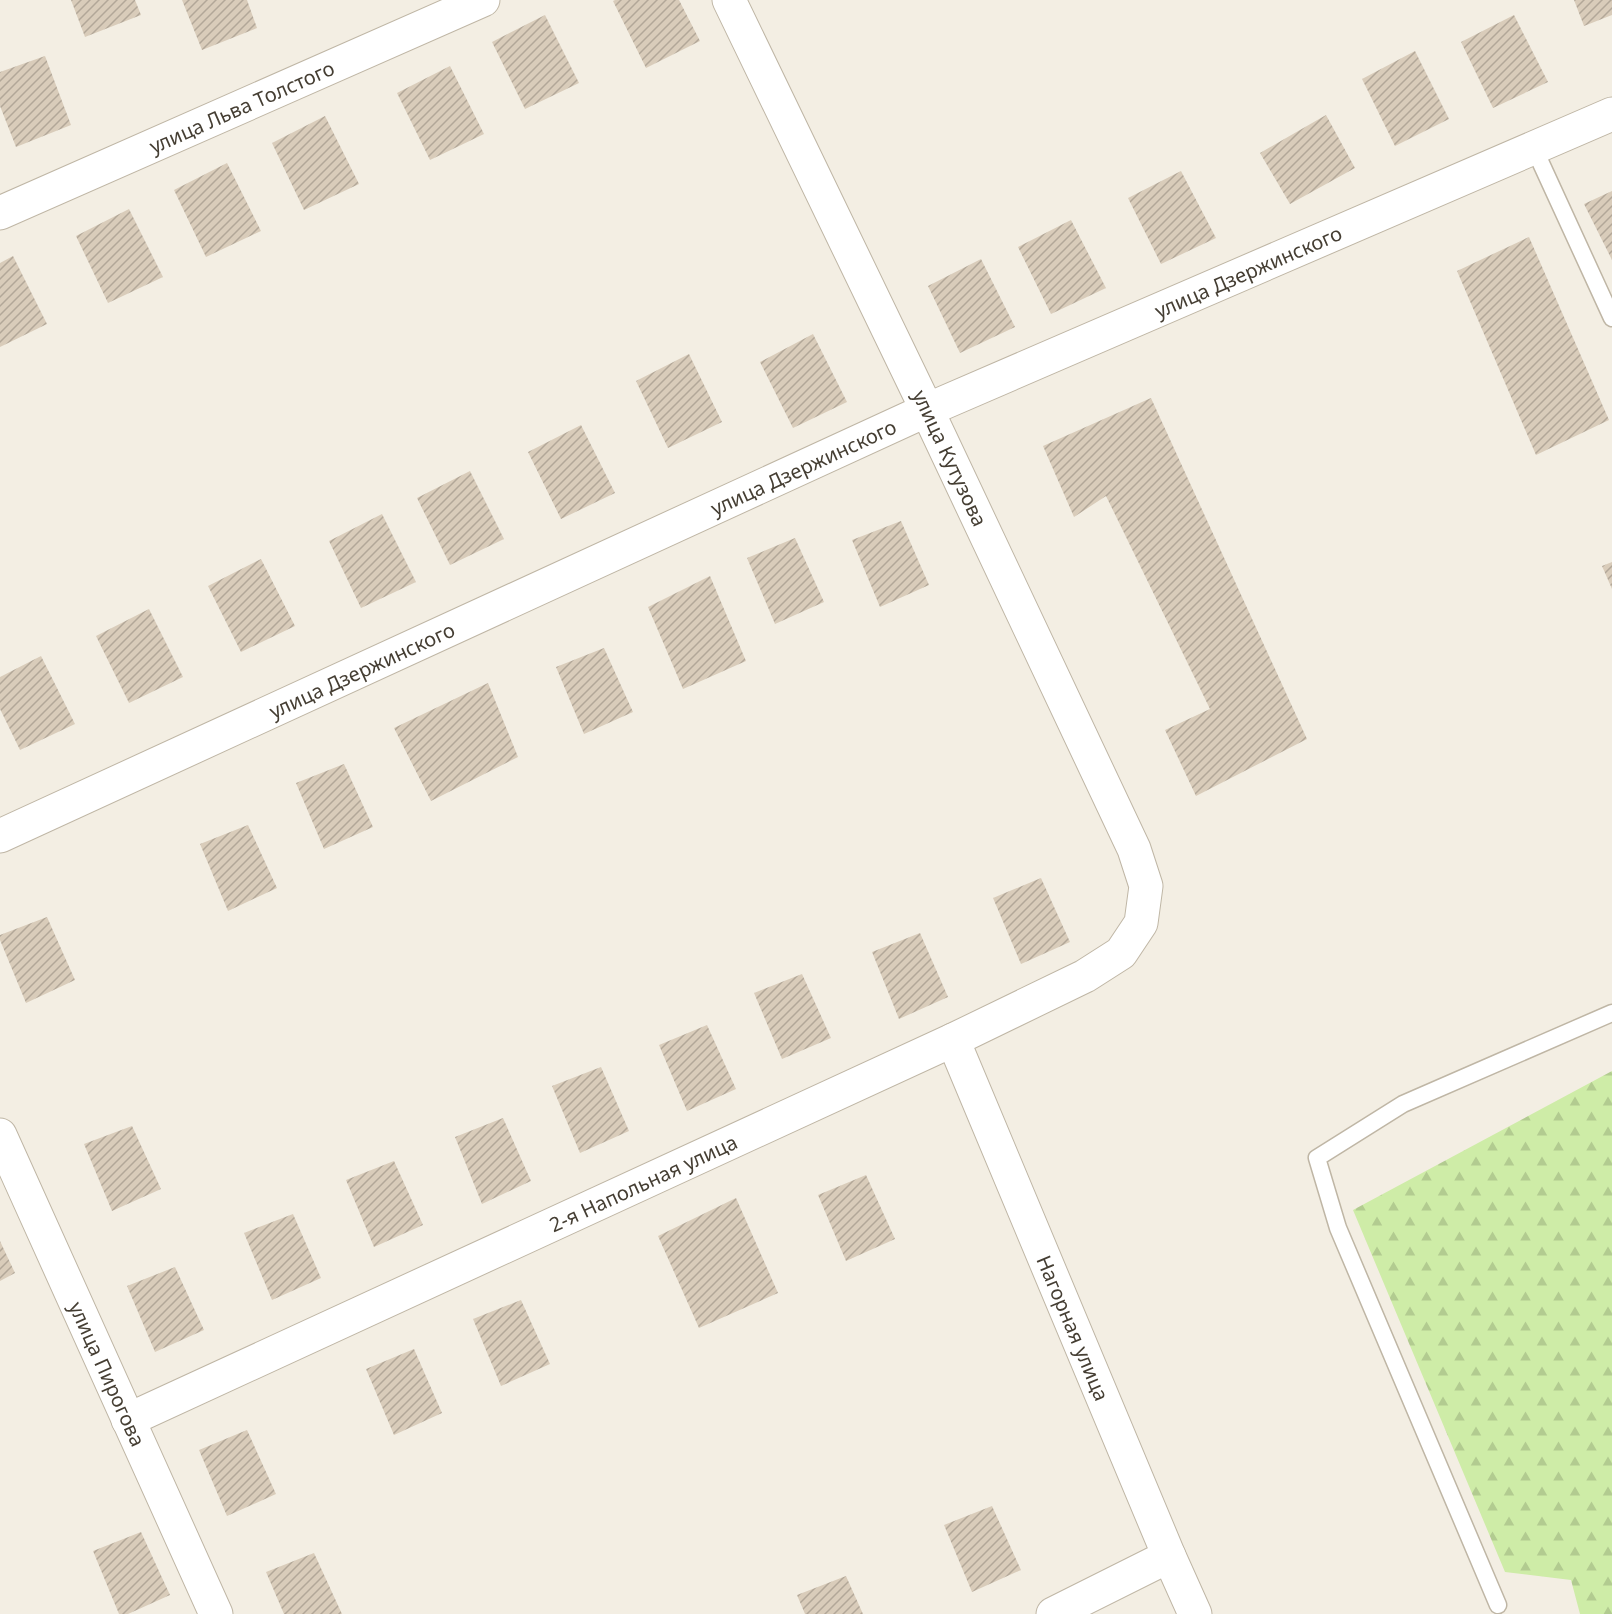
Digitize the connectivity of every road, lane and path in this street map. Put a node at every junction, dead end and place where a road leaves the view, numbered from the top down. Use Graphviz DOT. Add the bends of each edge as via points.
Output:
graph roads {
  1 [pos="483,0"];
  2 [pos="729,0"];
  3 [pos="1612,114"];
  4 [pos="1534,148"];
  5 [pos="0,213"];
  6 [pos="1612,318"];
  7 [pos="927,410"];
  8 [pos="0,837"];
  9 [pos="1141,923"];
  10 [pos="1612,1013"];
  11 [pos="953,1040"];
  12 [pos="0,1135"];
  13 [pos="128,1420"];
  14 [pos="1168,1556"];
  15 [pos="1498,1605"];
  16 [pos="216,1614"];
  17 [pos="1053,1614"];
  18 [pos="1195,1614"];
  1 -- 5 [label="street, улица Льва Толстого"];
  2 -- 7 [label="street, улица Кутузова"];
  3 -- 4 [label="street, улица Дзержинского"];
  4 -- 6 [label="lane"];
  4 -- 7 [label="street, улица Дзержинского"];
  7 -- 8 [label="street, улица Дзержинского"];
  7 -- 9 [label="street, улица Кутузова" via="1134,849 1146,886"];
  9 -- 11 [label="street, 2-я Напольная улица" via="1121,953 1094,970"];
  10 -- 15 [label="lane" via="1403,1104 1317,1158 1338,1228"];
  11 -- 13 [label="street, 2-я Напольная улица"];
  11 -- 14 [label="street, Нагорная улица"];
  12 -- 13 [label="street, улица Пирогова"];
  13 -- 16 [label="street, улица Пирогова"];
  14 -- 17 [label="street"];
  14 -- 18 [label="street, Нагорная улица"];
}
